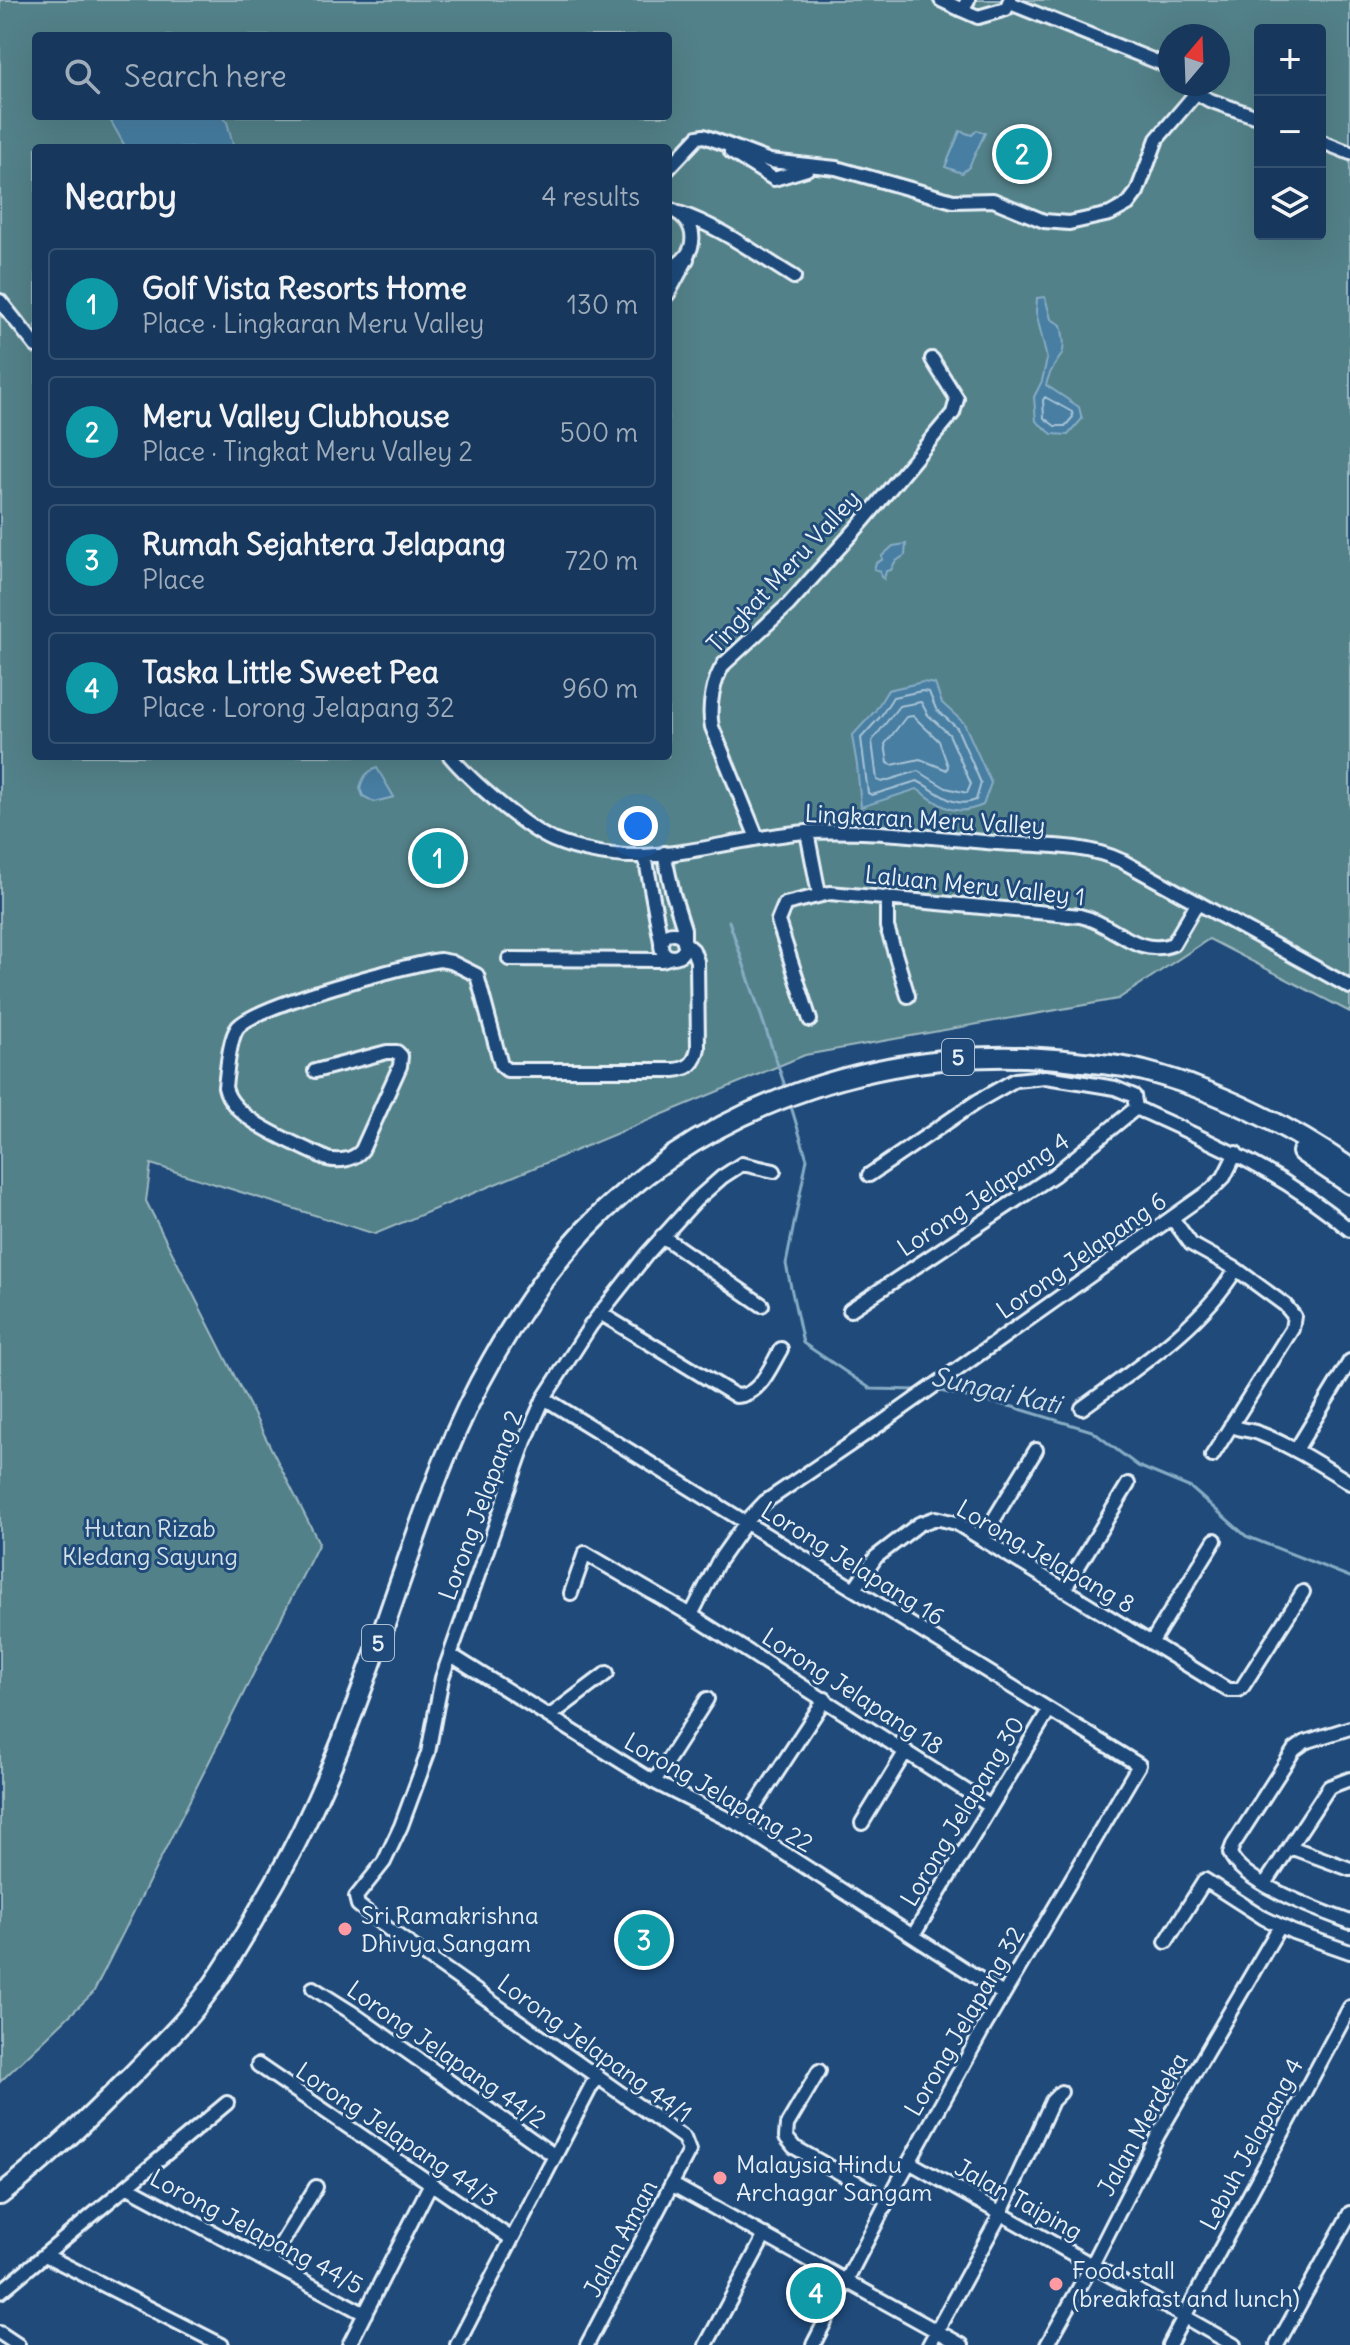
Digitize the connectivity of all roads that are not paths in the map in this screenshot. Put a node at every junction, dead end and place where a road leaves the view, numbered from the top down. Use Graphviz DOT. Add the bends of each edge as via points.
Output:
graph roads {
  1 [pos="941,0"];
  2 [pos="1010,2"];
  3 [pos="965,5"];
  4 [pos="1158,62"];
  5 [pos="1188,96"];
  6 [pos="1204,96"];
  7 [pos="1254,116"];
  8 [pos="1326,143"];
  9 [pos="1350,153"];
  10 [pos="672,165"];
  11 [pos="672,209"];
  12 [pos="726,237"];
  13 [pos="693,243"];
  14 [pos="688,256"];
  15 [pos="672,266"];
  16 [pos="794,277"];
  17 [pos="672,286"];
  18 [pos="0,301"];
  19 [pos="32,341"];
  20 [pos="932,359"];
  21 [pos="454,760"];
  22 [pos="807,832"];
  23 [pos="757,838"];
  24 [pos="664,853"];
  25 [pos="645,856"];
  26 [pos="670,884"];
  27 [pos="649,887"];
  28 [pos="819,894"];
  29 [pos="887,897"];
  30 [pos="1197,903"];
  31 [pos="684,942"];
  32 [pos="661,944"];
  33 [pos="673,957"];
  34 [pos="644,958"];
  35 [pos="509,959"];
  36 [pos="696,973"];
  37 [pos="1350,987"];
  38 [pos="908,996"];
  39 [pos="810,1020"];
  40 [pos="1102,1064"];
  41 [pos="315,1071"];
  42 [pos="1136,1108"];
  43 [pos="1236,1153"];
  44 [pos="1350,1168"];
  45 [pos="774,1171"];
  46 [pos="869,1175"];
  47 [pos="1350,1184"];
  48 [pos="1172,1218"];
  49 [pos="1350,1230"];
  50 [pos="662,1236"];
  51 [pos="1236,1269"];
  52 [pos="762,1305"];
  53 [pos="850,1310"];
  54 [pos="600,1313"];
  55 [pos="781,1349"];
  56 [pos="1350,1361"];
  57 [pos="544,1398"];
  58 [pos="1082,1408"];
  59 [pos="1231,1425"];
  60 [pos="1036,1450"];
  61 [pos="1296,1450"];
  62 [pos="1212,1456"];
  63 [pos="1350,1483"];
  64 [pos="1128,1484"];
  65 [pos="746,1522"];
  66 [pos="982,1539"];
  67 [pos="1215,1540"];
  68 [pos="854,1589"];
  69 [pos="1064,1590"];
  70 [pos="1303,1592"];
  71 [pos="571,1593"];
  72 [pos="691,1615"];
  73 [pos="1151,1643"];
  74 [pos="451,1655"];
  75 [pos="607,1673"];
  76 [pos="707,1699"];
  77 [pos="825,1699"];
  78 [pos="1049,1710"];
  79 [pos="550,1716"];
  80 [pos="1350,1728"];
  81 [pos="906,1751"];
  82 [pos="1139,1765"];
  83 [pos="1350,1779"];
  84 [pos="654,1782"];
  85 [pos="990,1806"];
  86 [pos="862,1823"];
  87 [pos="742,1826"];
  88 [pos="1290,1847"];
  89 [pos="1350,1869"];
  90 [pos="1265,1884"];
  91 [pos="1350,1922"];
  92 [pos="1280,1926"];
  93 [pos="391,1931"];
  94 [pos="913,1936"];
  95 [pos="1166,1942"];
  96 [pos="1350,1952"];
  97 [pos="313,1988"];
  98 [pos="1003,1994"];
  99 [pos="1350,2007"];
  100 [pos="258,2065"];
  101 [pos="819,2071"];
  102 [pos="597,2075"];
  103 [pos="1061,2092"];
  104 [pos="227,2103"];
  105 [pos="689,2151"];
  106 [pos="555,2156"];
  107 [pos="909,2162"];
  108 [pos="431,2183"];
  109 [pos="673,2185"];
  110 [pos="128,2187"];
  111 [pos="316,2187"];
  112 [pos="0,2195"];
  113 [pos="888,2200"];
  114 [pos="1350,2213"];
  115 [pos="1000,2215"];
  116 [pos="765,2235"];
  117 [pos="512,2239"];
  118 [pos="45,2255"];
  119 [pos="270,2262"];
  120 [pos="1092,2265"];
  121 [pos="847,2280"];
  122 [pos="0,2292"];
  123 [pos="365,2314"];
  124 [pos="1184,2317"];
  125 [pos="937,2331"];
  126 [pos="0,2333"];
  127 [pos="18,2345"];
  128 [pos="222,2345"];
  129 [pos="349,2345"];
  130 [pos="457,2345"];
  131 [pos="587,2345"];
  132 [pos="706,2345"];
  133 [pos="813,2345"];
  134 [pos="929,2345"];
  135 [pos="962,2345"];
  136 [pos="1047,2345"];
  137 [pos="1169,2345"];
  138 [pos="1234,2345"];
  139 [pos="1277,2345"];
  1 -- 3 [label="street"];
  2 -- 3 [label="street" via="1006,9 982,17"];
  2 -- 4 [label="street"];
  5 -- 10 [label="street" via="1157,139 1133,199 1120,210 1069,223 1044,221 1003,202 942,199 860,173 770,161 707,137 698,137"];
  6 -- 7 [label="street"];
  8 -- 9 [label="street"];
  11 -- 12 [label="street"];
  11 -- 13 [label="street" via="691,226"];
  12 -- 13 [label="street" via="706,234"];
  12 -- 16 [label="street"];
  13 -- 14 [label="street"];
  14 -- 15 [label="street"];
  14 -- 17 [label="street"];
  18 -- 19 [label="street"];
  20 -- 23 [label="street, Tingkat Meru Valley" via="957,399 953,413 807,584 717,676 710,719"];
  21 -- 25 [label="street, Lingkaran Meru Valley" via="478,785 554,840 604,853"];
  22 -- 23 [label="street, Lingkaran Meru Valley"];
  22 -- 28 [label="street"];
  22 -- 30 [label="street, Lingkaran Meru Valley" via="1095,852 1113,856"];
  23 -- 24 [label="street, Lingkaran Meru Valley"];
  24 -- 25 [label="street, Lingkaran Meru Valley"];
  24 -- 26 [label="street"];
  25 -- 27 [label="street"];
  26 -- 27 [label="street"];
  26 -- 31 [label="street"];
  27 -- 32 [label="street"];
  28 -- 29 [label="street, Laluan Meru Valley 1"];
  28 -- 39 [label="street, Laluan Meru Valley 1" via="785,904 778,921"];
  29 -- 30 [label="street, Laluan Meru Valley 1" via="1080,916 1153,948 1173,944"];
  29 -- 38 [label="street" via="887,927"];
  30 -- 37 [label="street, Lingkaran Meru Valley"];
  31 -- 32 [label="street" via="672,933"];
  31 -- 33 [label="street" via="682,952"];
  31 -- 36 [label="street" via="696,956"];
  32 -- 33 [label="street"];
  32 -- 34 [label="street"];
  33 -- 34 [label="street"];
  33 -- 36 [label="street" via="688,961"];
  34 -- 35 [label="street"];
  36 -- 41 [label="street" via="698,1048 692,1064 681,1070 507,1070 501,1065 477,975 446,961 321,991 239,1025 225,1087 237,1110 327,1159 354,1157 362,1150 401,1056 387,1052"];
  40 -- 44 [label="highway, 5" via="1168,1078 1239,1105"];
  40 -- 47 [label="highway, 5" via="1234,1115"];
  40 -- 112 [label="highway, 5" via="1016,1056 945,1058 883,1067 817,1086 696,1142 586,1229 539,1286 491,1361 452,1439 323,1783 232,1955 179,2028 76,2132"];
  42 -- 43 [label="street"];
  42 -- 46 [label="street" via="1134,1096 1115,1088 1045,1077 1015,1080"];
  42 -- 53 [label="street, Lorong Jelapang 4" via="1054,1175"];
  43 -- 48 [label="street, Lorong Jelapang 6" via="1224,1177"];
  43 -- 49 [label="street" via="1288,1182"];
  45 -- 50 [label="street, Lorong Jelapang 2" via="736,1166"];
  48 -- 51 [label="street" via="1191,1244"];
  48 -- 65 [label="street, Lorong Jelapang 6" via="765,1502"];
  50 -- 52 [label="street"];
  50 -- 54 [label="street, Lorong Jelapang 2"];
  51 -- 58 [label="street" via="1219,1294 1176,1336"];
  51 -- 59 [label="street" via="1294,1316 1292,1329"];
  54 -- 55 [label="street" via="736,1396 757,1388"];
  54 -- 57 [label="street, Lorong Jelapang 2"];
  56 -- 61 [label="street"];
  57 -- 65 [label="street, Lorong Jelapang 16"];
  57 -- 74 [label="street, Lorong Jelapang 2"];
  59 -- 61 [label="street"];
  59 -- 62 [label="street"];
  60 -- 66 [label="street"];
  61 -- 63 [label="street"];
  64 -- 69 [label="street"];
  65 -- 68 [label="street, Lorong Jelapang 16"];
  65 -- 72 [label="street"];
  66 -- 68 [label="street, Lorong Jelapang 8" via="946,1519 927,1520 876,1557"];
  66 -- 69 [label="street, Lorong Jelapang 8"];
  67 -- 73 [label="street"];
  68 -- 78 [label="street, Lorong Jelapang 16"];
  69 -- 73 [label="street, Lorong Jelapang 8"];
  70 -- 73 [label="street, Lorong Jelapang 8" via="1239,1690 1228,1690"];
  71 -- 72 [label="street, Lorong Jelapang 18" via="585,1553"];
  72 -- 77 [label="street, Lorong Jelapang 18"];
  74 -- 79 [label="street, Lorong Jelapang 22"];
  74 -- 93 [label="street, Lorong Jelapang 2" via="428,1753 401,1826 384,1862 356,1897 358,1905"];
  75 -- 79 [label="street"];
  76 -- 84 [label="street"];
  77 -- 81 [label="street, Lorong Jelapang 18"];
  77 -- 87 [label="street"];
  78 -- 82 [label="street, Lorong Jelapang 16"];
  78 -- 85 [label="street, Lorong Jelapang 30"];
  79 -- 84 [label="street, Lorong Jelapang 22"];
  80 -- 90 [label="street" via="1299,1745 1233,1845 1235,1862"];
  81 -- 85 [label="street, Lorong Jelapang 18"];
  81 -- 86 [label="street"];
  82 -- 98 [label="street, Lorong Jelapang 32"];
  83 -- 88 [label="street" via="1329,1787"];
  84 -- 87 [label="street, Lorong Jelapang 22"];
  85 -- 94 [label="street, Lorong Jelapang 30"];
  87 -- 94 [label="street, Lorong Jelapang 22"];
  88 -- 89 [label="street"];
  88 -- 90 [label="street"];
  90 -- 91 [label="street" via="1288,1899"];
  92 -- 95 [label="street" via="1205,1880"];
  92 -- 96 [label="street"];
  92 -- 120 [label="street, Jalan Merdeka" via="1158,2135"];
  93 -- 102 [label="street, Lorong Jelapang 44/1"];
  94 -- 98 [label="street, Lorong Jelapang 22"];
  97 -- 106 [label="street, Lorong Jelapang 44/2"];
  98 -- 107 [label="street, Lorong Jelapang 32"];
  99 -- 124 [label="street, Lebuh Jelapang 4"];
  100 -- 108 [label="street, Lorong Jelapang 44/3"];
  101 -- 113 [label="street" via="787,2125 786,2137 794,2147"];
  102 -- 105 [label="street, Lorong Jelapang 44/1" via="684,2138"];
  102 -- 106 [label="street"];
  103 -- 115 [label="street" via="1052,2101"];
  104 -- 110 [label="street"];
  105 -- 109 [label="street, Jalan Aman"];
  106 -- 117 [label="street"];
  107 -- 113 [label="street, Lorong Jelapang 32"];
  107 -- 115 [label="street, Jalan Taiping"];
  108 -- 117 [label="street, Lorong Jelapang 44/3"];
  108 -- 123 [label="street"];
  109 -- 116 [label="street"];
  109 -- 131 [label="street, Jalan Aman"];
  110 -- 118 [label="street"];
  110 -- 119 [label="street, Lorong Jelapang 44/5"];
  111 -- 119 [label="street"];
  113 -- 121 [label="street, Lorong Jelapang 32"];
  114 -- 139 [label="street"];
  115 -- 120 [label="street, Jalan Taiping"];
  115 -- 125 [label="street"];
  116 -- 121 [label="street"];
  116 -- 132 [label="street"];
  117 -- 130 [label="street"];
  118 -- 122 [label="street"];
  118 -- 128 [label="street"];
  119 -- 123 [label="street, Lorong Jelapang 44/5"];
  120 -- 124 [label="street, Jalan Taiping"];
  120 -- 136 [label="street, Jalan Merdeka"];
  121 -- 125 [label="street"];
  121 -- 133 [label="street, Lorong Jelapang 32"];
  123 -- 129 [label="street"];
  124 -- 137 [label="street, Lebuh Jelapang 4"];
  124 -- 138 [label="street, Jalan Taiping"];
  125 -- 134 [label="street"];
  125 -- 135 [label="street"];
  126 -- 127 [label="street"];
}
